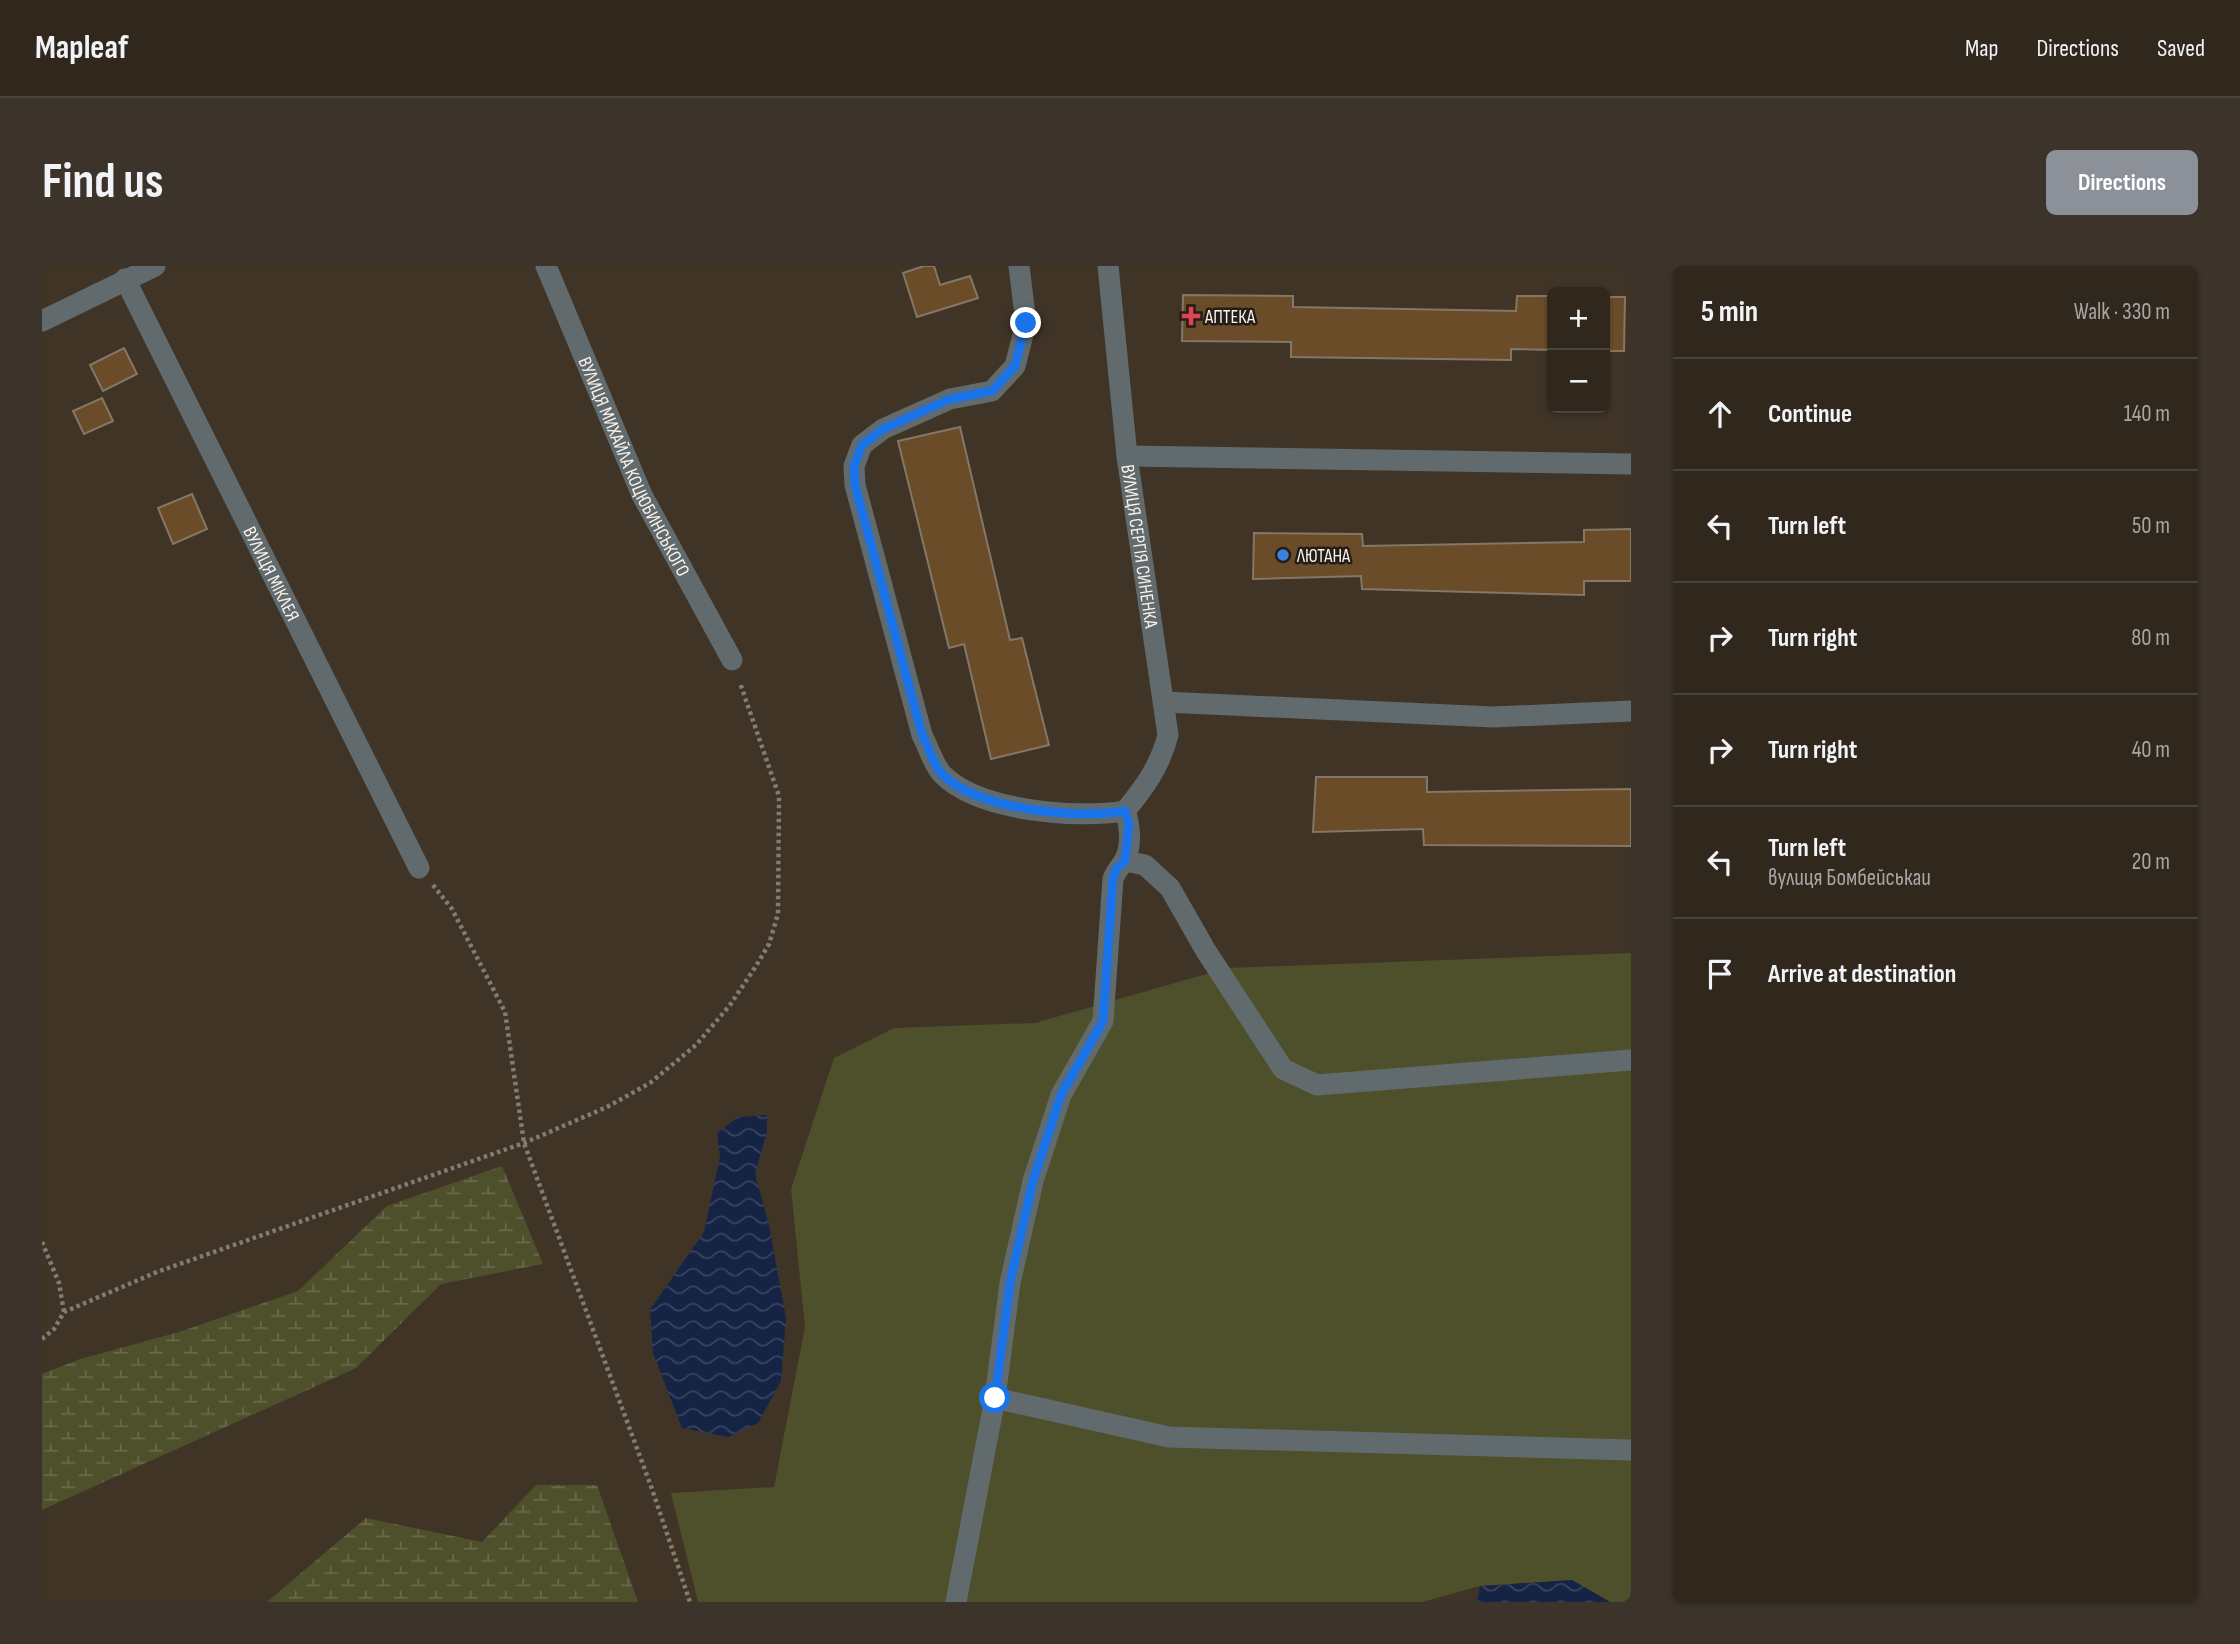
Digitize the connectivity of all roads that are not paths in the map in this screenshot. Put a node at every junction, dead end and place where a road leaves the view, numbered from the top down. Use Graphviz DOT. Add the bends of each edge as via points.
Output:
graph roads {
  1 [pos="155,266"];
  2 [pos="547,266"];
  3 [pos="1019,266"];
  4 [pos="1108,266"];
  5 [pos="125,279"];
  6 [pos="42,321"];
  7 [pos="1126,456"];
  8 [pos="1631,464"];
  9 [pos="732,660"];
  10 [pos="1165,702"];
  11 [pos="1631,711"];
  12 [pos="1125,811"];
  13 [pos="1125,861"];
  14 [pos="419,868"];
  15 [pos="1631,1060"];
  16 [pos="995,1398"];
  17 [pos="1631,1450"];
  18 [pos="956,1602"];
  1 -- 5 [label="street"];
  2 -- 9 [label="street, ВУЛИЦЯ МИХАЙЛА КОЦЮБИНСЬКОГО" via="642,495"];
  3 -- 12 [label="street" via="1026,323 1015,366 992,391 950,399 911,414 862,445 854,466 855,485 922,734 941,773 974,796 1042,809"];
  4 -- 7 [label="street, ВУЛИЦЯ СЕРГІЯ СИНЕНКА"];
  5 -- 6 [label="street"];
  5 -- 14 [label="street, ВУЛИЦЯ МІКЛЕЯ"];
  7 -- 8 [label="street"];
  7 -- 10 [label="street, ВУЛИЦЯ СЕРГІЯ СИНЕНКА"];
  10 -- 11 [label="street" via="1493,717"];
  10 -- 12 [label="street, ВУЛИЦЯ СЕРГІЯ СИНЕНКА" via="1168,734 1164,752 1148,784"];
  12 -- 13 [label="street" via="1129,824"];
  13 -- 15 [label="street" via="1145,865 1170,888 1283,1069 1317,1085"];
  13 -- 16 [label="street" via="1113,879 1103,1021 1061,1095 1033,1181 1010,1283"];
  16 -- 17 [label="street" via="1169,1437"];
  16 -- 18 [label="street"];
}
